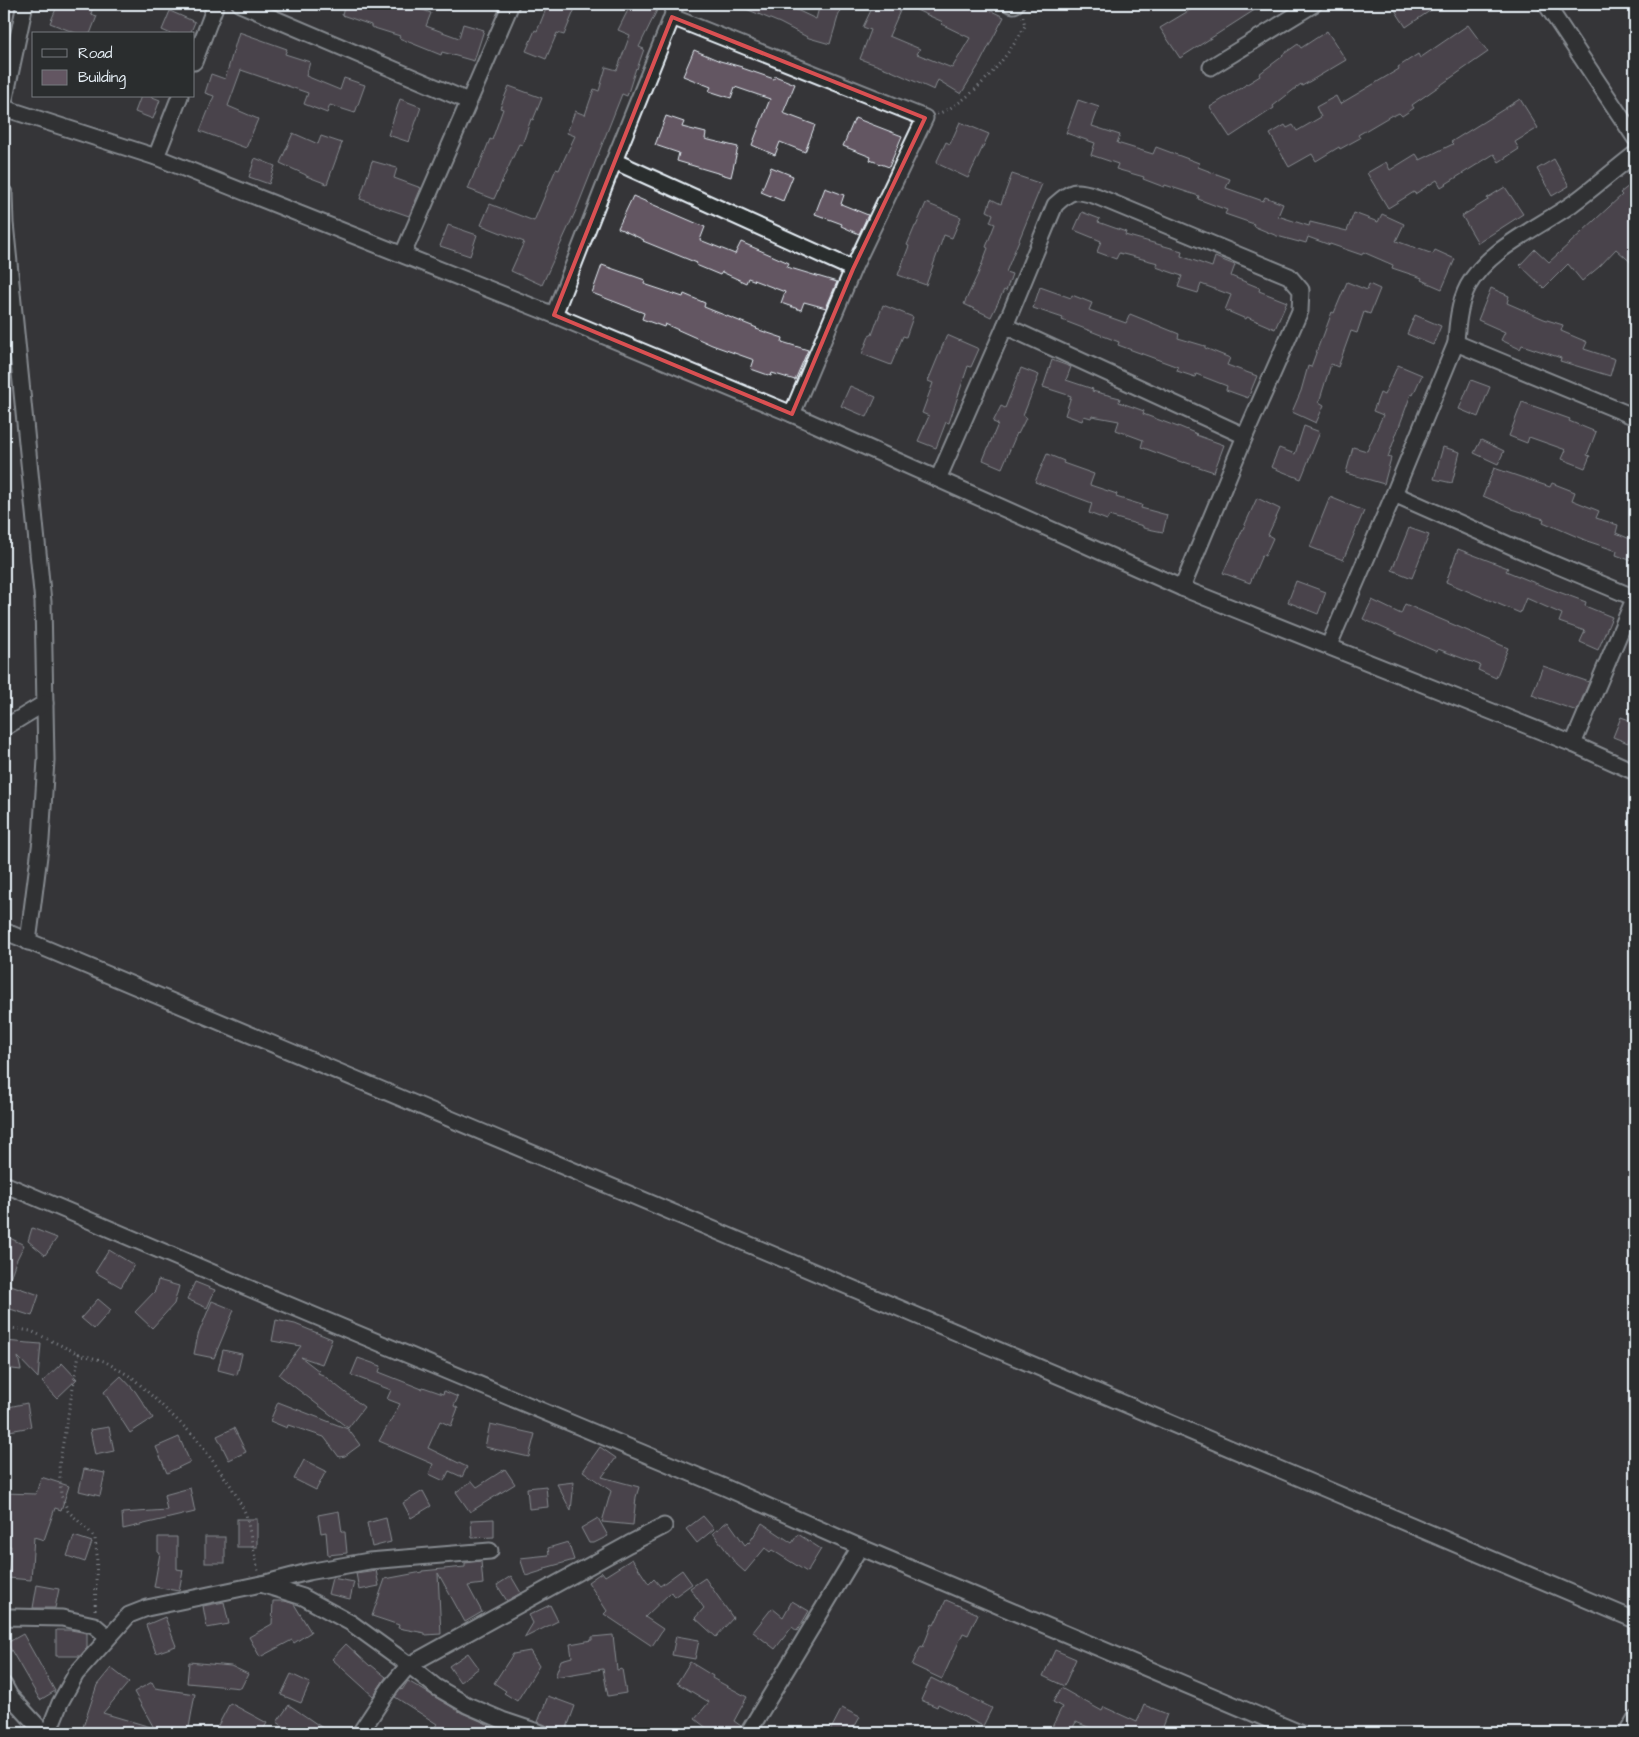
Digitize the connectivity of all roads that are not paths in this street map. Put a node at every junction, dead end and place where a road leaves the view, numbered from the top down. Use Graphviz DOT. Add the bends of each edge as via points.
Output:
graph roads {
  1 [pos="25,4"];
  2 [pos="216,4"];
  3 [pos="240,4"];
  4 [pos="511,4"];
  5 [pos="1314,4"];
  6 [pos="1546,4"];
  7 [pos="674,10"];
  8 [pos="195,59"];
  9 [pos="1211,67"];
  10 [pos="179,98"];
  11 [pos="4,102"];
  12 [pos="468,102"];
  13 [pos="4,108"];
  14 [pos="1633,130"];
  15 [pos="1635,154"];
  16 [pos="156,157"];
  17 [pos="614,161"];
  18 [pos="4,193"];
  19 [pos="403,254"];
  20 [pos="853,269"];
  21 [pos="554,315"];
  22 [pos="1005,326"];
  23 [pos="1456,343"];
  24 [pos="792,414"];
  25 [pos="1635,417"];
  26 [pos="1245,436"];
  27 [pos="938,479"];
  28 [pos="1394,494"];
  29 [pos="1182,588"];
  30 [pos="1635,597"];
  31 [pos="1329,646"];
  32 [pos="45,703"];
  33 [pos="4,728"];
  34 [pos="1573,744"];
  35 [pos="1635,772"];
  36 [pos="4,931"];
  37 [pos="28,942"];
  38 [pos="4,1184"];
  39 [pos="664,1526"];
  40 [pos="860,1547"];
  41 [pos="490,1551"];
  42 [pos="260,1584"];
  43 [pos="4,1618"];
  44 [pos="1635,1620"];
  45 [pos="108,1637"];
  46 [pos="409,1664"];
  47 [pos="4,1685"];
  48 [pos="1635,1719"];
  49 [pos="44,1733"];
  50 [pos="48,1733"];
  51 [pos="360,1733"];
  52 [pos="541,1733"];
  53 [pos="748,1733"];
  54 [pos="1300,1733"];
  55 [pos="1627,1733"];
  1 -- 11 [label="street"];
  2 -- 8 [label="street"];
  3 -- 12 [label="street"];
  4 -- 12 [label="street"];
  5 -- 9 [label="street"];
  6 -- 14 [label="street"];
  7 -- 17 [label="street"];
  7 -- 20 [label="street" via="925,118"];
  10 -- 16 [label="street"];
  12 -- 19 [label="street"];
  13 -- 16 [label="street"];
  15 -- 23 [label="street" via="1572,204 1482,266 1467,288 1458,319"];
  16 -- 19 [label="street"];
  17 -- 20 [label="street"];
  17 -- 21 [label="street"];
  18 -- 32 [label="street" via="42,593"];
  19 -- 21 [label="street"];
  20 -- 24 [label="street"];
  21 -- 24 [label="street"];
  22 -- 26 [label="street"];
  22 -- 26 [label="street" via="1055,205 1067,193 1083,191 1289,276 1301,290 1300,311"];
  22 -- 27 [label="street"];
  23 -- 25 [label="street"];
  23 -- 28 [label="street"];
  24 -- 27 [label="street"];
  26 -- 29 [label="street"];
  27 -- 29 [label="street"];
  28 -- 30 [label="street"];
  28 -- 31 [label="street"];
  29 -- 31 [label="street"];
  30 -- 34 [label="street"];
  31 -- 34 [label="street"];
  32 -- 33 [label="street"];
  32 -- 37 [label="street" via="42,830"];
  34 -- 35 [label="street"];
  36 -- 37 [label="street"];
  37 -- 44 [label="street"];
  38 -- 40 [label="street"];
  39 -- 46 [label="street"];
  40 -- 53 [label="street"];
  40 -- 54 [label="street"];
  41 -- 42 [label="street" via="369,1561"];
  42 -- 45 [label="street" via="146,1608 129,1615"];
  42 -- 46 [label="street" via="303,1597 351,1623"];
  43 -- 45 [label="street" via="62,1618 94,1625"];
  45 -- 50 [label="street" via="76,1674"];
  46 -- 51 [label="street"];
  46 -- 52 [label="street" via="436,1687 467,1705"];
  47 -- 49 [label="street"];
  48 -- 55 [label="street"];
}
